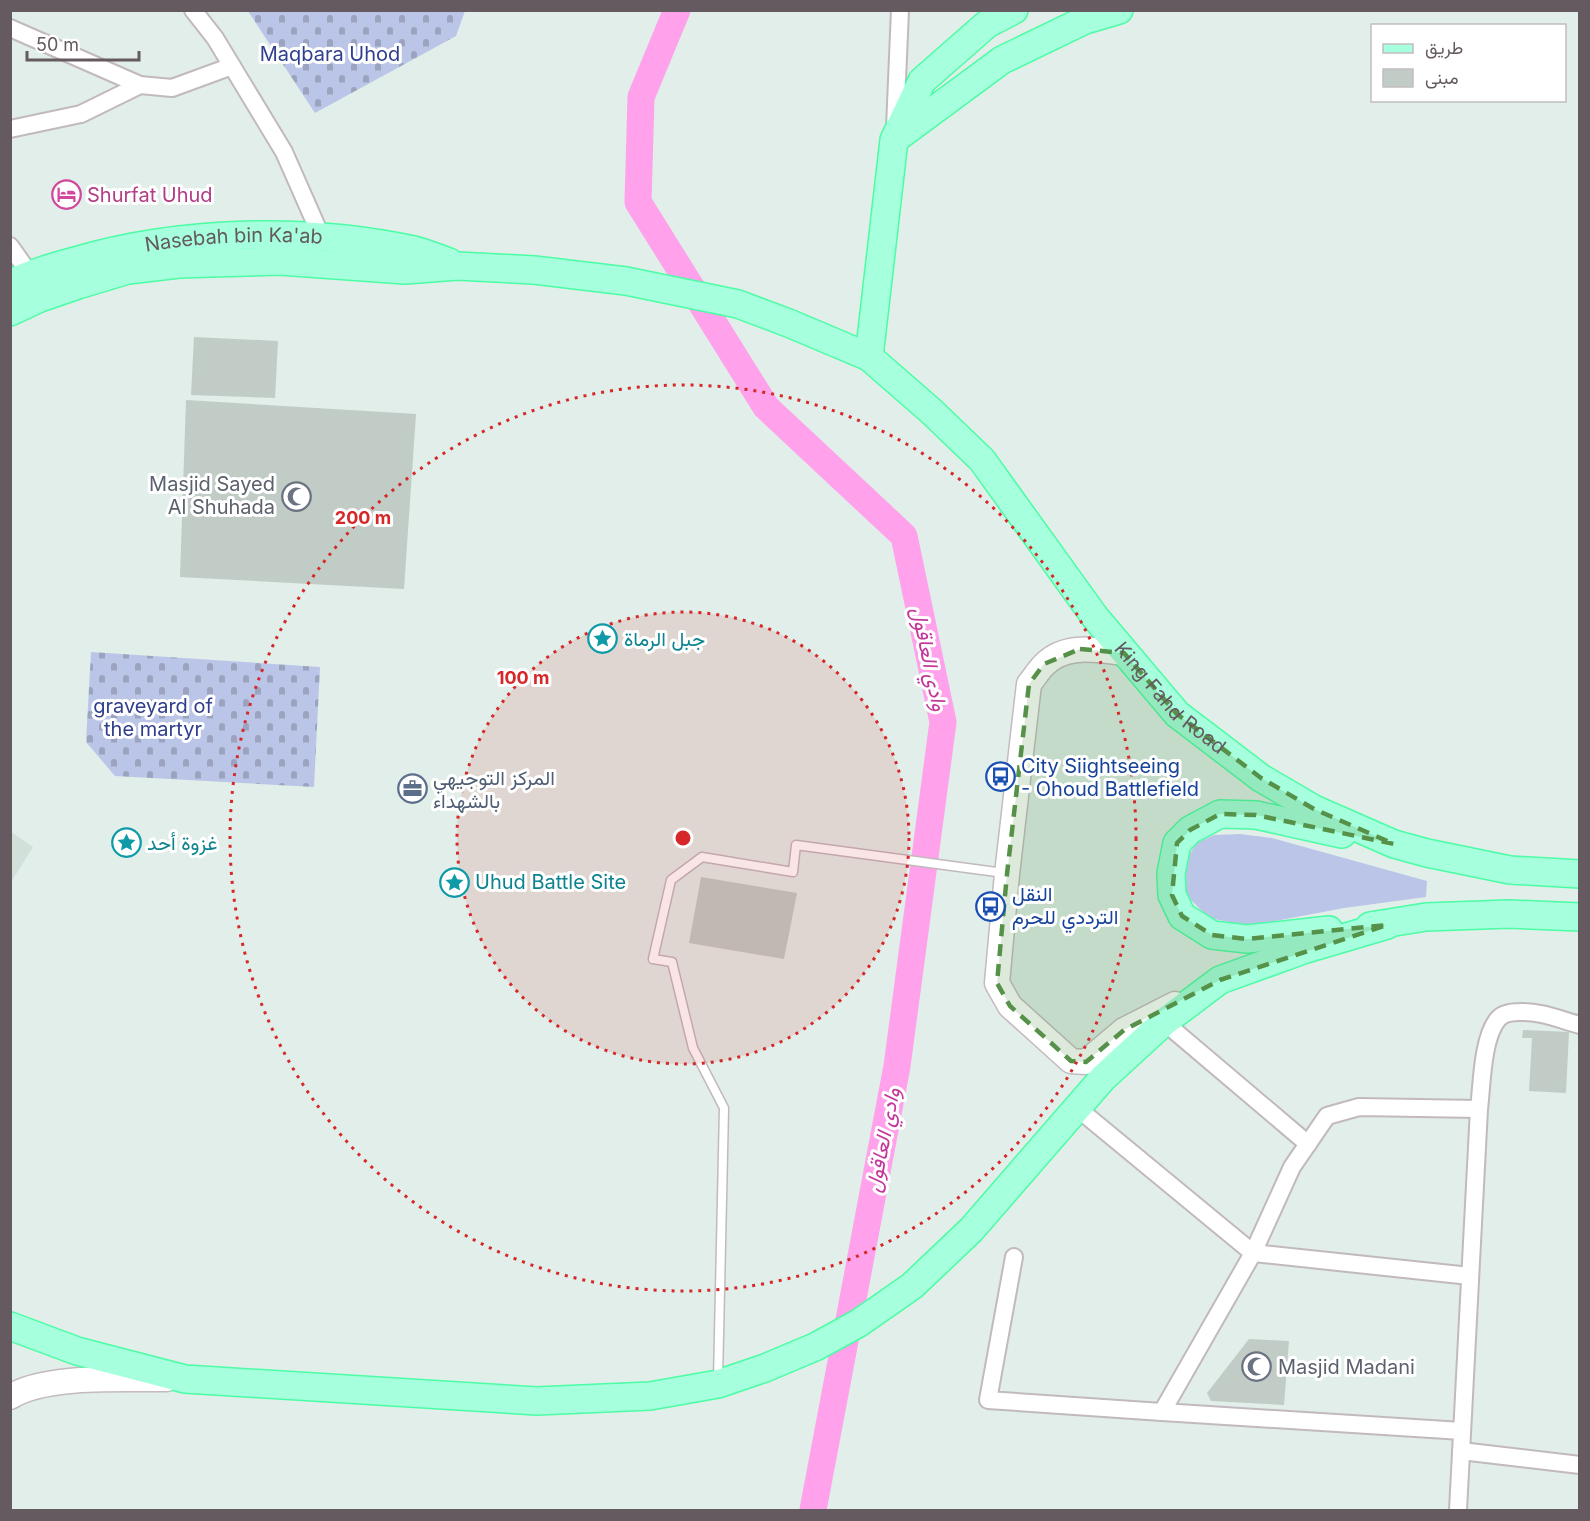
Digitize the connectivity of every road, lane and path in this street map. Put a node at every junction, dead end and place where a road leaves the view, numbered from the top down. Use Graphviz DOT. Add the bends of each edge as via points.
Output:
graph roads {
  1 [pos="193,10"];
  2 [pos="900,10"];
  3 [pos="1014,10"];
  4 [pos="1119,10"];
  5 [pos="10,28"];
  6 [pos="232,66"];
  7 [pos="140,85"];
  8 [pos="10,129"];
  9 [pos="894,140"];
  10 [pos="321,236"];
  11 [pos="10,246"];
  12 [pos="458,266"];
  13 [pos="20,279"];
  14 [pos="10,312"];
  15 [pos="869,357"];
  16 [pos="1124,653"];
  17 [pos="1394,844"];
  18 [pos="1007,874"];
  19 [pos="1580,874"];
  20 [pos="1580,917"];
  21 [pos="1387,925"];
  22 [pos="1220,980"];
  23 [pos="1164,1022"];
  24 [pos="1580,1025"];
  25 [pos="1076,1107"];
  26 [pos="1479,1110"];
  27 [pos="1308,1144"];
  28 [pos="1253,1253"];
  29 [pos="1014,1257"];
  30 [pos="1470,1276"];
  31 [pos="10,1326"];
  32 [pos="185,1379"];
  33 [pos="718,1384"];
  34 [pos="10,1396"];
  35 [pos="1162,1412"];
  36 [pos="1462,1431"];
  37 [pos="1461,1451"];
  38 [pos="1580,1465"];
  39 [pos="1458,1510"];
  1 -- 6 [label="street"];
  2 -- 9 [label="street"];
  3 -- 9 [label="main road" via="987,24 922,81"];
  4 -- 9 [label="main road" via="1084,20 1002,60"];
  5 -- 7 [label="street"];
  6 -- 7 [label="street" via="172,88"];
  6 -- 10 [label="street" via="284,152"];
  7 -- 8 [label="street" via="81,114"];
  9 -- 15 [label="main road"];
  10 -- 12 [label="main road, Nasebah bin Ka'ab" via="416,250"];
  10 -- 13 [label="main road, Nasebah bin Ka'ab" via="257,235 162,242 105,252"];
  11 -- 13 [label="street"];
  12 -- 14 [label="main road" via="405,270 280,261 179,264 128,270 40,298"];
  12 -- 15 [label="main road, King Fahd Road" via="626,281 738,304"];
  15 -- 16 [label="main road, King Fahd Road" via="982,460"];
  16 -- 17 [label="main road, King Fahd Road" via="1178,714 1261,778 1314,809"];
  16 -- 18 [label="street" via="1080,649 1059,655 1044,664 1029,684"];
  17 -- 19 [label="main road, King Fahd Road" via="1510,870"];
  17 -- 21 [label="main road" via="1256,815 1220,814 1177,843 1171,873 1172,895 1182,916 1212,935 1247,939"];
  18 -- 22 [label="street" via="997,983 1010,1006 1071,1061 1086,1062 1124,1030"];
  18 -- 33 [label="lane" via="795,845 793,872 702,857 671,880 653,959 672,962 693,1048 723,1108"];
  20 -- 21 [label="main road" via="1426,917"];
  21 -- 22 [label="main road"];
  22 -- 23 [label="main road"];
  23 -- 25 [label="main road"];
  23 -- 27 [label="street"];
  24 -- 26 [label="street" via="1531,1012 1500,1016 1487,1044"];
  25 -- 28 [label="street"];
  25 -- 33 [label="main road" via="971,1230 912,1286 859,1323 815,1347"];
  26 -- 27 [label="street" via="1359,1107 1327,1116"];
  26 -- 30 [label="street"];
  27 -- 28 [label="street" via="1292,1167"];
  28 -- 30 [label="street"];
  28 -- 35 [label="street"];
  29 -- 35 [label="street" via="988,1400"];
  30 -- 36 [label="street"];
  31 -- 32 [label="main road" via="77,1352"];
  32 -- 33 [label="main road" via="537,1401 650,1396"];
  32 -- 34 [label="street" via="60,1382"];
  35 -- 36 [label="street"];
  36 -- 37 [label="street"];
  37 -- 38 [label="street"];
  37 -- 39 [label="street"];
}
